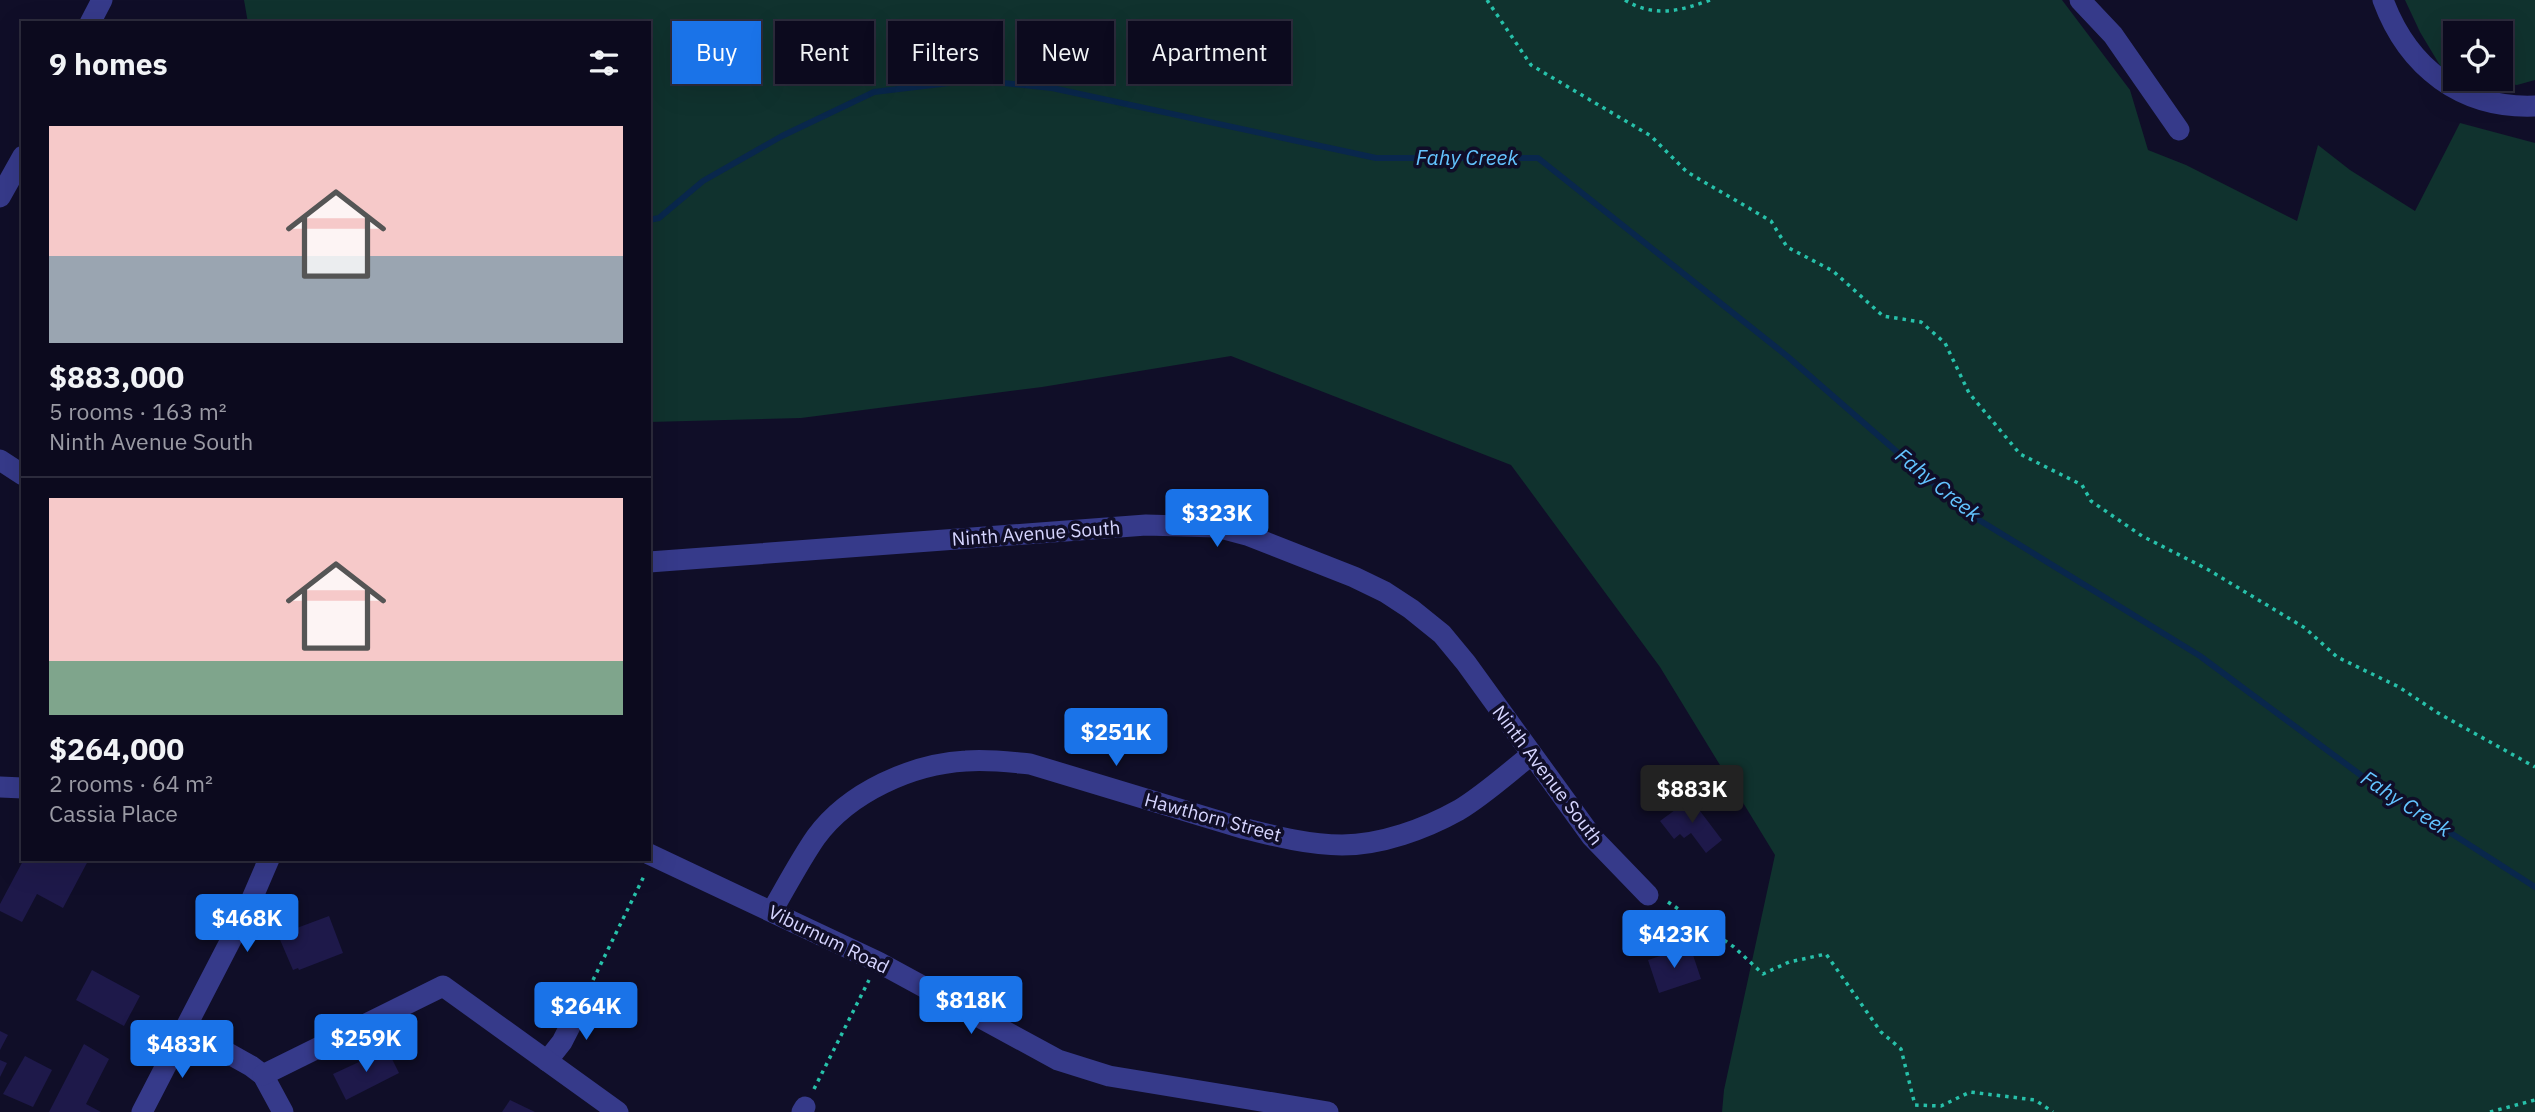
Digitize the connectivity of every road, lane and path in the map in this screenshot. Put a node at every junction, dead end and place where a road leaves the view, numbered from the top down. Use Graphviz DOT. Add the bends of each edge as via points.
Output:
graph roads {
  1 [pos="102,0"];
  2 [pos="1487,0"];
  3 [pos="1625,0"];
  4 [pos="1710,0"];
  5 [pos="2080,0"];
  6 [pos="2383,0"];
  7 [pos="91,21"];
  8 [pos="2535,106"];
  9 [pos="2179,130"];
  10 [pos="21,160"];
  11 [pos="0,197"];
  12 [pos="0,460"];
  13 [pos="21,474"];
  14 [pos="651,562"];
  15 [pos="1531,755"];
  16 [pos="2535,767"];
  17 [pos="0,787"];
  18 [pos="21,788"];
  19 [pos="652,855"];
  20 [pos="268,861"];
  21 [pos="649,861"];
  22 [pos="1648,895"];
  23 [pos="772,911"];
  24 [pos="878,962"];
  25 [pos="584,999"];
  26 [pos="185,1029"];
  27 [pos="547,1060"];
  28 [pos="263,1075"];
  29 [pos="2535,1100"];
  30 [pos="804,1110"];
  31 [pos="142,1112"];
  32 [pos="283,1112"];
  33 [pos="618,1112"];
  34 [pos="1328,1112"];
  35 [pos="2053,1112"];
  36 [pos="2490,1112"];
  1 -- 7 [label="street"];
  2 -- 16 [label="path" via="1531,65 1651,136 1687,172 1771,221 1787,247 1832,271 1882,316 1922,322 1945,343 1969,393 2020,454 2082,485 2091,501 2142,536 2185,556 2305,628 2337,657 2399,687"];
  3 -- 4 [label="path" via="1641,10 1681,11"];
  5 -- 9 [label="street" via="2112,35"];
  6 -- 8 [label="street" via="2399,37 2439,79 2485,102"];
  10 -- 11 [label="street"];
  12 -- 13 [label="street"];
  14 -- 15 [label="street, Ninth Avenue South" via="1146,525 1217,527 1354,577 1411,609 1442,634 1466,663"];
  15 -- 22 [label="street, Ninth Avenue South" via="1592,837"];
  15 -- 23 [label="street, Hawthorn Street" via="1461,809 1430,825 1343,845 1242,828 1030,764 996,760 931,766 901,775 841,811 817,836"];
  17 -- 18 [label="street"];
  19 -- 23 [label="street, Viburnum Road"];
  20 -- 26 [label="street"];
  21 -- 25 [label="path"];
  22 -- 35 [label="path" via="1706,927 1763,974 1789,961 1826,954 1881,1031 1901,1049 1915,1105 1941,1106 1970,1092 2035,1100"];
  23 -- 24 [label="street, Viburnum Road"];
  24 -- 30 [label="path"];
  24 -- 34 [label="street, Viburnum Road" via="1058,1060 1109,1076"];
  25 -- 27 [label="street"];
  26 -- 28 [label="street"];
  26 -- 31 [label="street"];
  27 -- 28 [label="street" via="443,986"];
  27 -- 33 [label="street"];
  28 -- 32 [label="street"];
  29 -- 36 [label="path"];
}
